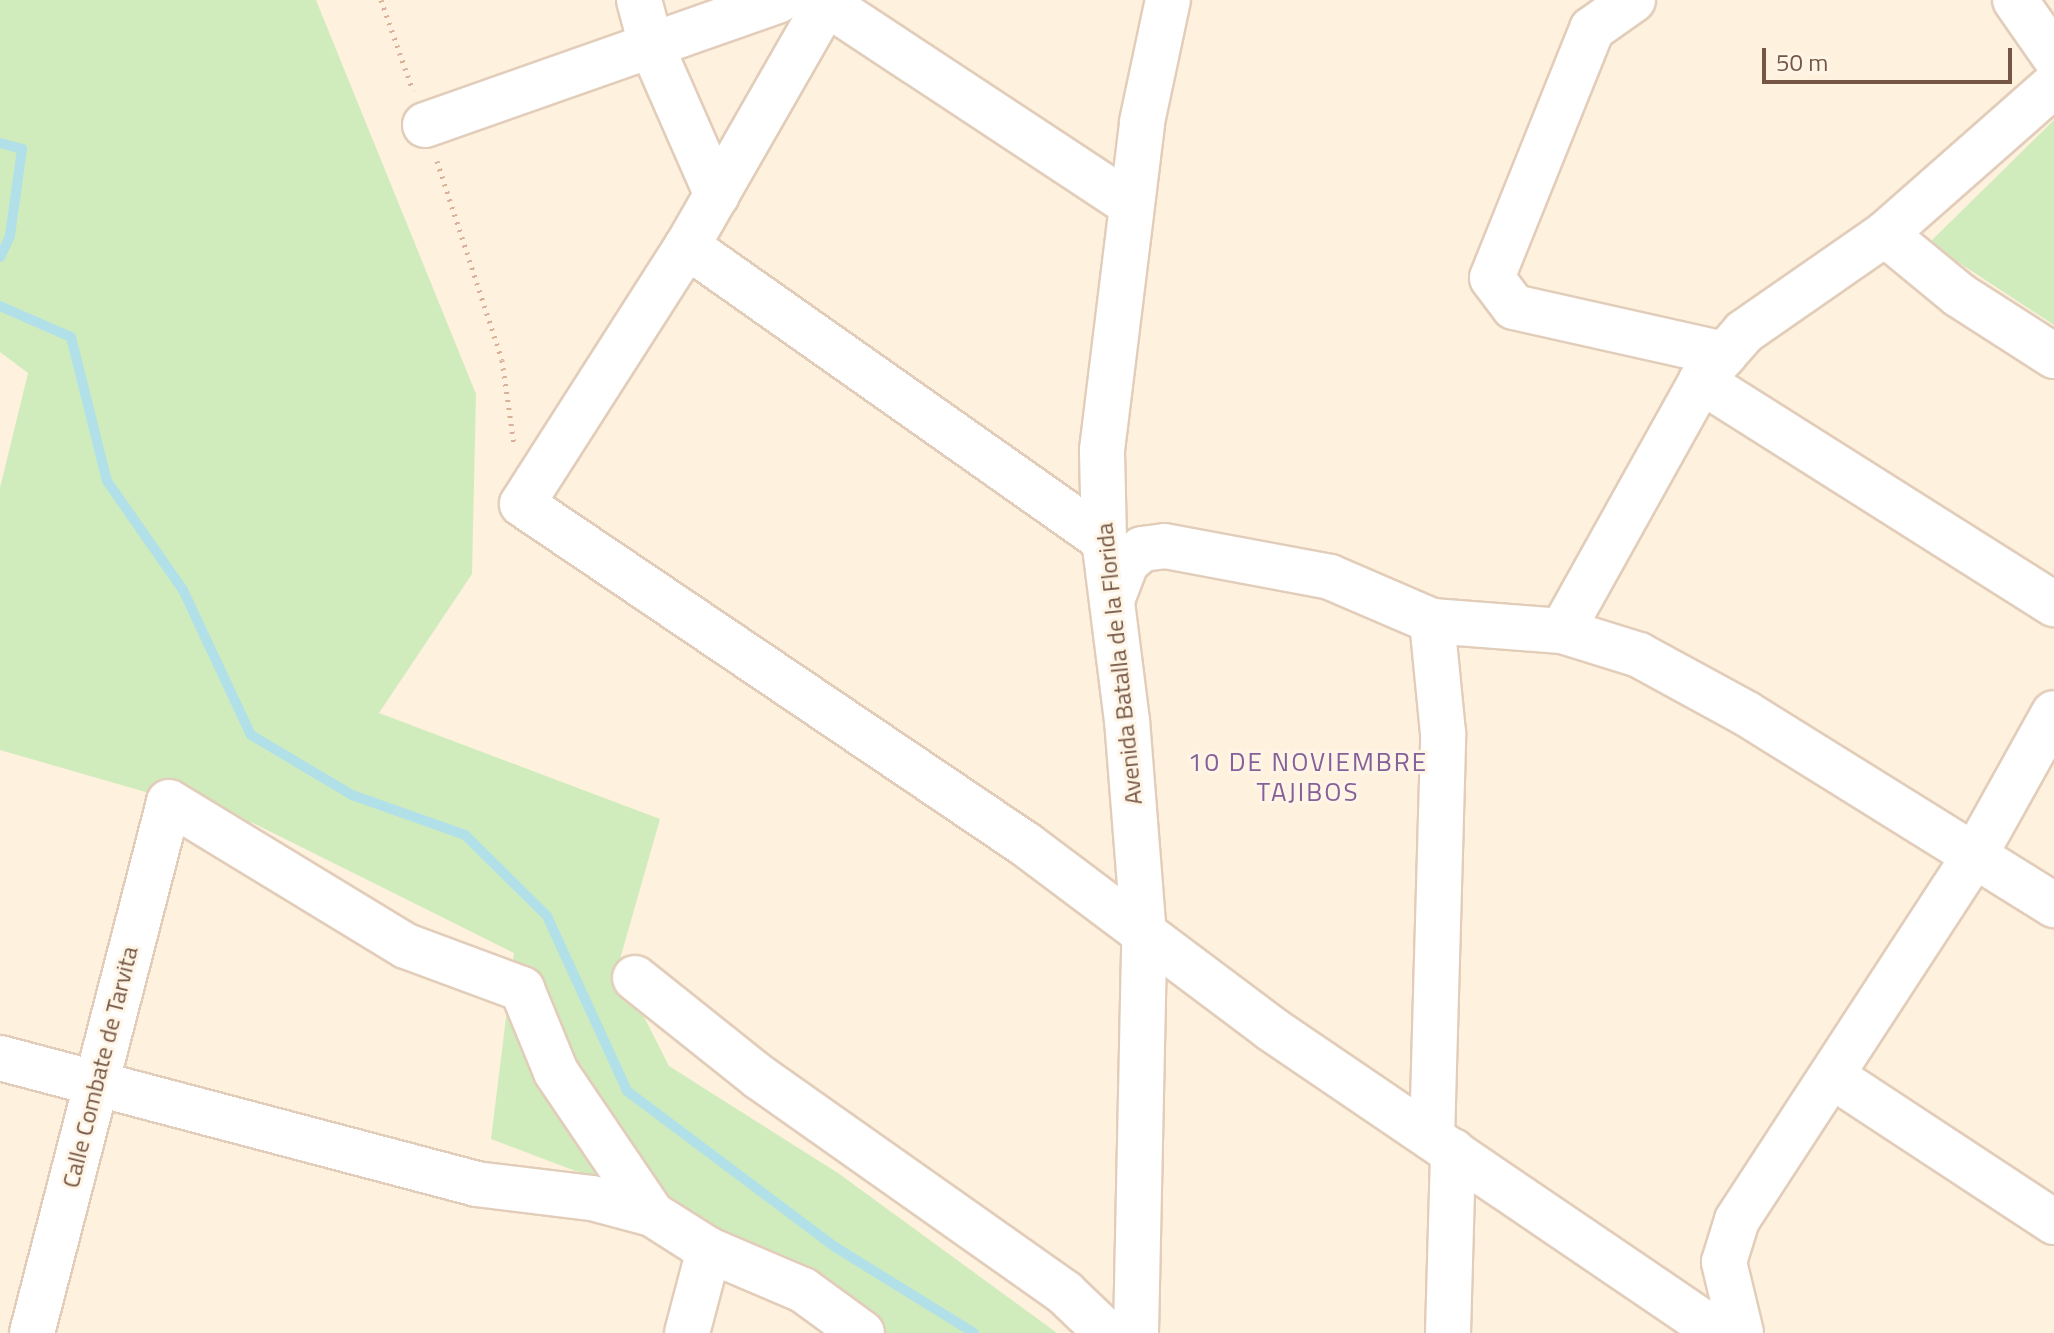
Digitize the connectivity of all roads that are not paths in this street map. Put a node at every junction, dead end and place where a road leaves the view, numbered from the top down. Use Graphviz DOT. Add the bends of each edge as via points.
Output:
graph roads {
  1 [pos="639,0"];
  2 [pos="779,0"];
  3 [pos="1168,0"];
  4 [pos="1633,0"];
  5 [pos="2015,0"];
  6 [pos="825,1"];
  7 [pos="651,45"];
  8 [pos="2054,56"];
  9 [pos="2054,85"];
  10 [pos="425,125"];
  11 [pos="717,195"];
  12 [pos="1132,205"];
  13 [pos="1885,234"];
  14 [pos="687,246"];
  15 [pos="2054,356"];
  16 [pos="1713,368"];
  17 [pos="1104,540"];
  18 [pos="1112,600"];
  19 [pos="2054,604"];
  20 [pos="1432,621"];
  21 [pos="1562,631"];
  22 [pos="2054,713"];
  23 [pos="1976,853"];
  24 [pos="2054,905"];
  25 [pos="1144,936"];
  26 [pos="635,978"];
  27 [pos="0,1058"];
  28 [pos="1832,1076"];
  29 [pos="97,1081"];
  30 [pos="1442,1145"];
  31 [pos="652,1214"];
  32 [pos="2054,1222"];
  33 [pos="709,1250"];
  34 [pos="32,1333"];
  35 [pos="687,1333"];
  36 [pos="862,1333"];
  37 [pos="1107,1333"];
  38 [pos="1136,1333"];
  39 [pos="1448,1333"];
  40 [pos="1719,1333"];
  41 [pos="1741,1333"];
  1 -- 7 [label="street"];
  2 -- 7 [label="street"];
  3 -- 12 [label="street, Avenida Batalla de la Florida" via="1142,122"];
  4 -- 16 [label="street" via="1592,29 1492,278 1514,307"];
  5 -- 8 [label="street"];
  6 -- 11 [label="street"];
  6 -- 12 [label="street"];
  7 -- 10 [label="street"];
  7 -- 11 [label="street"];
  9 -- 13 [label="street"];
  11 -- 14 [label="street"];
  12 -- 17 [label="street, Avenida Batalla de la Florida" via="1102,450"];
  13 -- 15 [label="street" via="1959,295"];
  13 -- 16 [label="street" via="1744,332"];
  14 -- 17 [label="street"];
  14 -- 25 [label="street" via="522,504 1028,846"];
  16 -- 19 [label="street"];
  16 -- 21 [label="street"];
  17 -- 18 [label="street, Avenida Batalla de la Florida"];
  18 -- 20 [label="street" via="1126,563 1142,549 1165,546 1330,577"];
  18 -- 25 [label="street, Avenida Batalla de la Florida"];
  20 -- 21 [label="street"];
  20 -- 30 [label="street" via="1443,733"];
  21 -- 23 [label="street" via="1639,655"];
  22 -- 23 [label="street"];
  23 -- 24 [label="street"];
  23 -- 28 [label="street"];
  25 -- 30 [label="street"];
  25 -- 38 [label="street, Avenida Batalla de la Florida"];
  26 -- 37 [label="street" via="759,1077 1065,1293"];
  27 -- 29 [label="street"];
  28 -- 32 [label="street"];
  28 -- 41 [label="street" via="1737,1220 1724,1262"];
  29 -- 31 [label="street" via="476,1184 592,1198"];
  29 -- 31 [label="street, Calle Combate de Tarvita" via="169,802 406,946 522,989 556,1072"];
  29 -- 34 [label="street, Calle Combate de Tarvita"];
  30 -- 39 [label="street"];
  30 -- 40 [label="street"];
  31 -- 33 [label="street"];
  33 -- 35 [label="street"];
  33 -- 36 [label="street" via="803,1290"];
}
